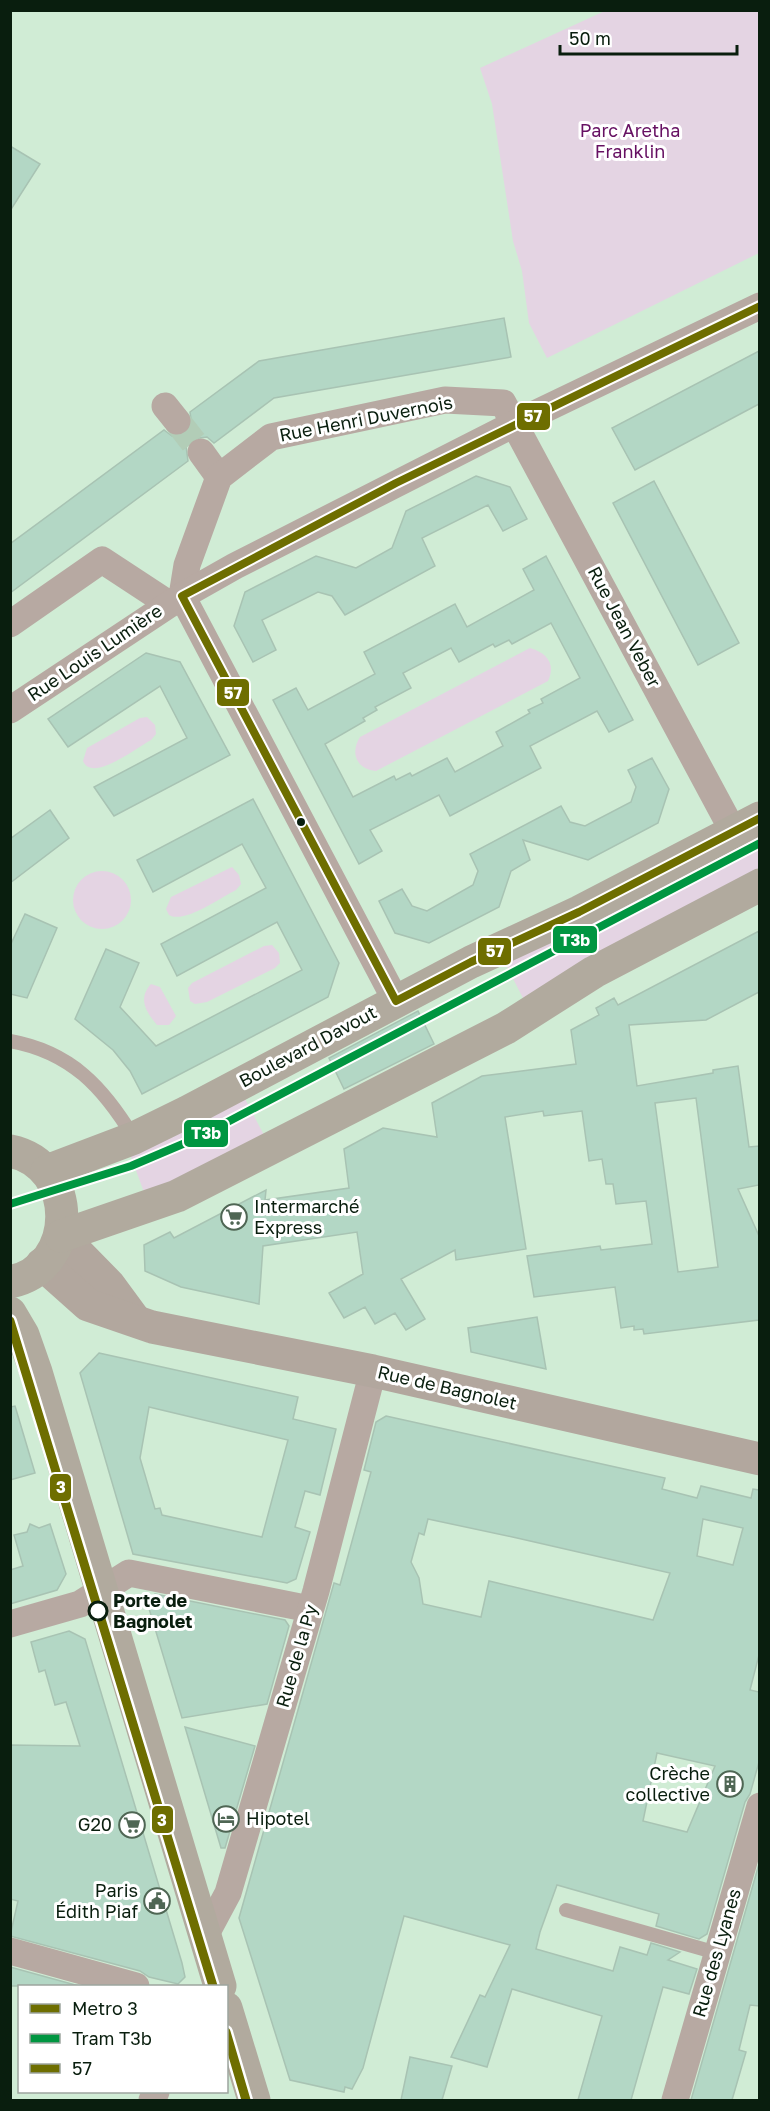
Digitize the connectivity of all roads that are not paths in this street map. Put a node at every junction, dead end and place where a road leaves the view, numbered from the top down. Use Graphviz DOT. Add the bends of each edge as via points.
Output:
graph roads {
  1 [pos="759,306"];
  2 [pos="516,423"];
  3 [pos="201,452"];
  4 [pos="219,477"];
  5 [pos="175,600"];
  6 [pos="10,624"];
  7 [pos="10,710"];
  8 [pos="746,824"];
  9 [pos="759,885"];
  10 [pos="396,1001"];
  11 [pos="10,1041"];
  12 [pos="134,1138"];
  13 [pos="10,1151"];
  14 [pos="47,1172"];
  15 [pos="61,1236"];
  16 [pos="42,1264"];
  17 [pos="10,1282"];
  18 [pos="10,1313"];
  19 [pos="134,1320"];
  20 [pos="373,1371"];
  21 [pos="759,1459"];
  22 [pos="102,1591"];
  23 [pos="310,1610"];
  24 [pos="10,1624"];
  25 [pos="759,1806"];
  26 [pos="566,1910"];
  27 [pos="205,1936"];
  28 [pos="10,1951"];
  29 [pos="717,1953"];
  30 [pos="132,1985"];
  31 [pos="220,1985"];
  32 [pos="228,2015"];
  33 [pos="254,2100"];
  34 [pos="675,2100"];
  1 -- 2 [label="street, Rue Louis Lumière"];
  2 -- 4 [label="street, Rue Henri Duvernois" via="503,403 445,400 271,437"];
  2 -- 5 [label="street, Rue Louis Lumière"];
  2 -- 8 [label="street, Rue Jean Veber"];
  3 -- 4 [label="street"];
  4 -- 5 [label="street"];
  5 -- 6 [label="street" via="102,560"];
  5 -- 7 [label="street, Rue Louis Lumière"];
  5 -- 10 [label="street"];
  8 -- 10 [label="main road, Boulevard Davout" via="579,912"];
  9 -- 15 [label="main road" via="594,972 506,1028 177,1196"];
  10 -- 12 [label="main road, Boulevard Davout"];
  11 -- 12 [label="lane" via="53,1054 93,1081"];
  12 -- 14 [label="main road, Boulevard Davout"];
  13 -- 14 [label="main road" via="32,1160"];
  14 -- 15 [label="main road" via="62,1203"];
  15 -- 16 [label="main road"];
  15 -- 19 [label="street" via="109,1285"];
  16 -- 17 [label="main road" via="33,1273"];
  16 -- 19 [label="street, Rue de Bagnolet" via="88,1305"];
  18 -- 22 [label="main road" via="23,1335 36,1372"];
  19 -- 20 [label="street, Rue de Bagnolet" via="152,1327"];
  20 -- 21 [label="street, Rue de Bagnolet"];
  20 -- 23 [label="street, Rue de la Py"];
  22 -- 23 [label="street" via="129,1573 140,1573"];
  22 -- 24 [label="street" via="80,1604"];
  22 -- 27 [label="main road"];
  23 -- 27 [label="street, Rue de la Py" via="228,1893"];
  25 -- 29 [label="street, Rue des Lyanes"];
  26 -- 29 [label="lane"];
  27 -- 31 [label="main road"];
  28 -- 30 [label="street"];
  29 -- 34 [label="street, Rue des Lyanes"];
  32 -- 33 [label="main road"];
}
